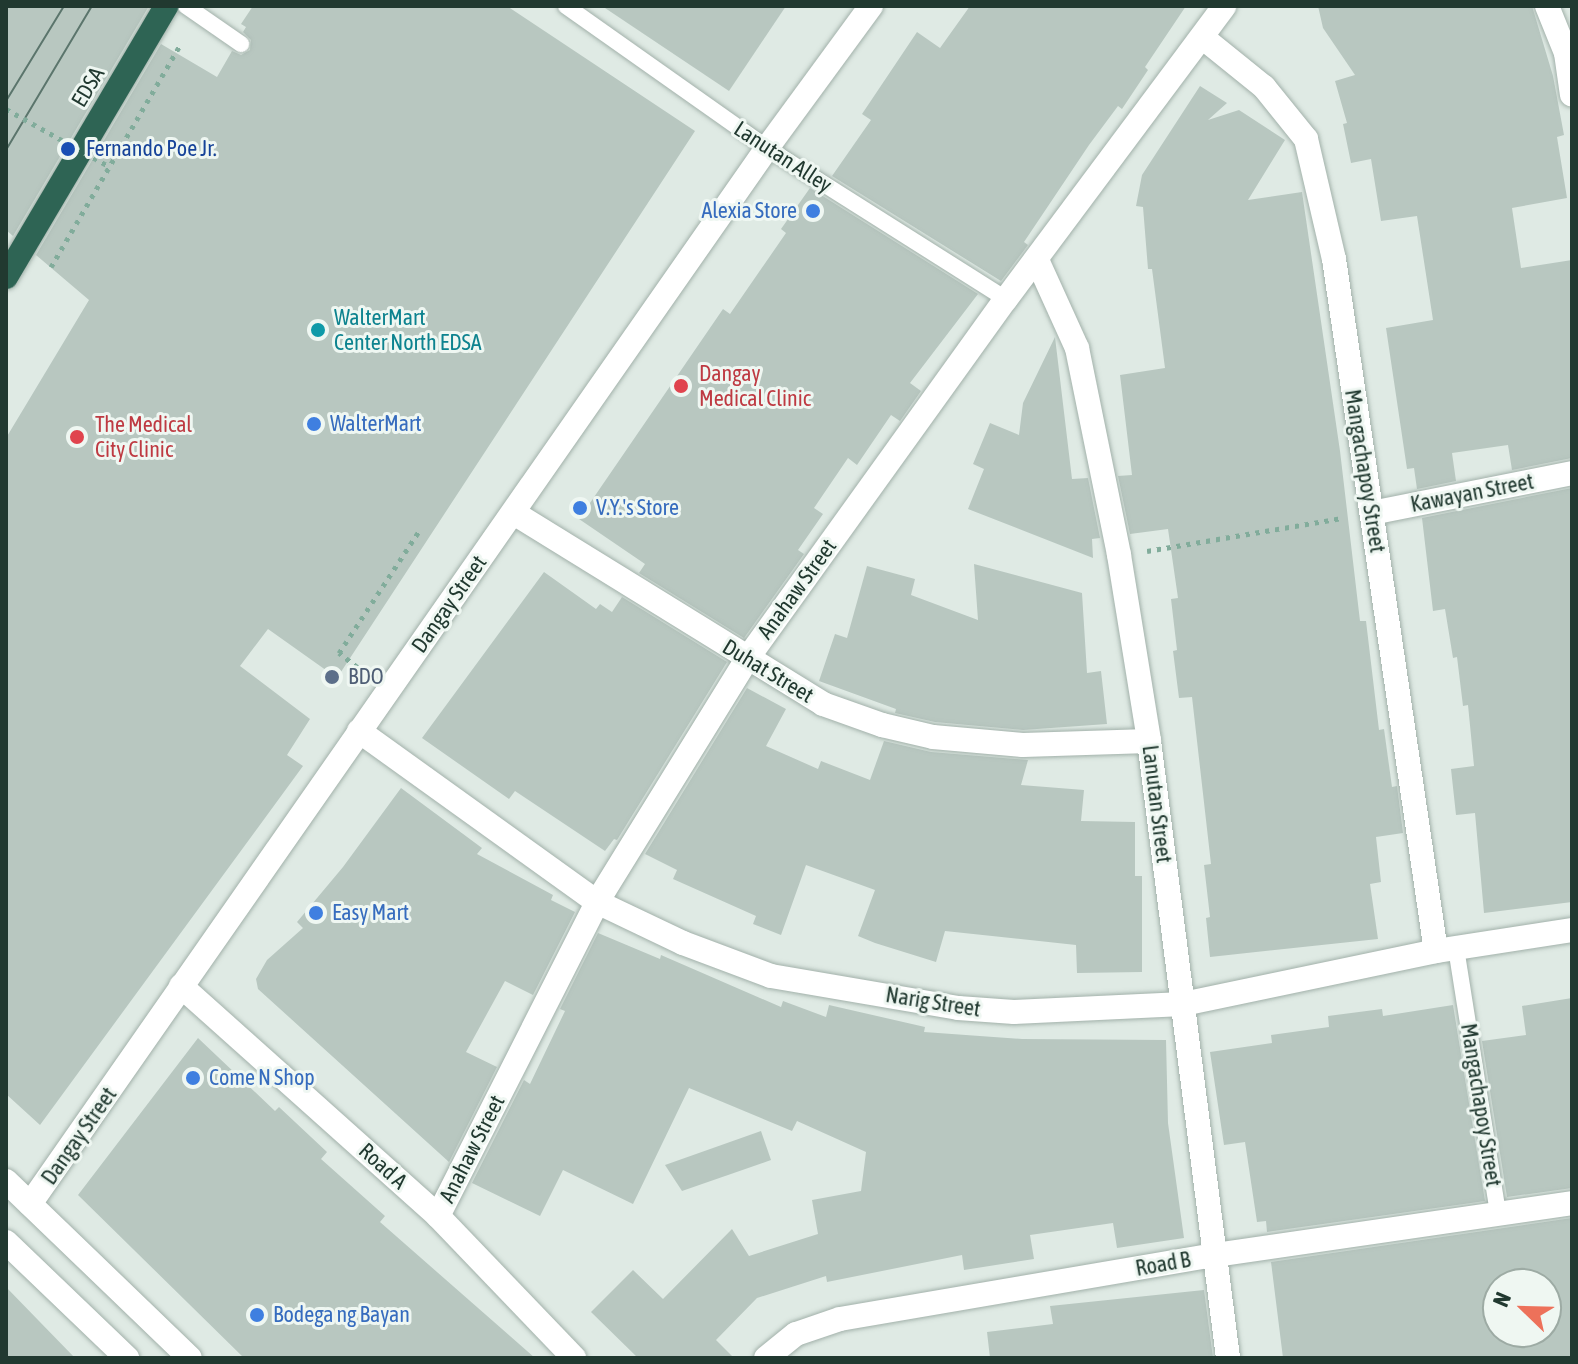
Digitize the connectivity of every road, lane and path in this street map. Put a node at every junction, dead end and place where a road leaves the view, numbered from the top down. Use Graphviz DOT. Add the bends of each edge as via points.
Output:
graph roads {
  1 [pos="166,6"];
  2 [pos="186,6"];
  3 [pos="566,6"];
  4 [pos="871,6"];
  5 [pos="1224,6"];
  6 [pos="1547,6"];
  7 [pos="1202,37"];
  8 [pos="241,44"];
  9 [pos="176,54"];
  10 [pos="1572,95"];
  11 [pos="6,109"];
  12 [pos="767,148"];
  13 [pos="110,167"];
  14 [pos="1037,260"];
  15 [pos="51,267"];
  16 [pos="6,277"];
  17 [pos="1006,299"];
  18 [pos="1572,473"];
  19 [pos="514,513"];
  20 [pos="1372,513"];
  21 [pos="419,531"];
  22 [pos="1119,555"];
  23 [pos="747,659"];
  24 [pos="388,690"];
  25 [pos="359,731"];
  26 [pos="1149,741"];
  27 [pos="597,902"];
  28 [pos="1572,930"];
  29 [pos="1446,949"];
  30 [pos="181,986"];
  31 [pos="1183,1004"];
  32 [pos="6,1181"];
  33 [pos="1572,1203"];
  34 [pos="30,1204"];
  35 [pos="1498,1214"];
  36 [pos="438,1216"];
  37 [pos="6,1242"];
  38 [pos="1216,1255"];
  39 [pos="127,1358"];
  40 [pos="190,1358"];
  41 [pos="574,1358"];
  42 [pos="766,1358"];
  43 [pos="1228,1358"];
  1 -- 16 [label="highway, EDSA"];
  2 -- 8 [label="lane"];
  3 -- 12 [label="lane, Lanutan Alley"];
  4 -- 12 [label="street, Dangay Street"];
  5 -- 7 [label="street, Anahaw Street"];
  6 -- 10 [label="street" via="1566,53"];
  7 -- 14 [label="street, Anahaw Street"];
  7 -- 20 [label="street, Mangachapoy Street" via="1264,87 1306,139 1334,259"];
  9 -- 13 [label="path"];
  11 -- 13 [label="path, bridge"];
  12 -- 17 [label="lane, Lanutan Alley"];
  12 -- 19 [label="street, Dangay Street"];
  13 -- 15 [label="path"];
  14 -- 17 [label="street, Anahaw Street"];
  14 -- 22 [label="street, Lanutan Street" via="1077,348"];
  17 -- 23 [label="street, Anahaw Street"];
  18 -- 20 [label="street, Kawayan Street"];
  19 -- 23 [label="street, Duhat Street"];
  19 -- 24 [label="street, Dangay Street"];
  20 -- 22 [label="path"];
  20 -- 29 [label="street, Mangachapoy Street"];
  21 -- 24 [label="path" via="339,653"];
  22 -- 26 [label="street, Lanutan Street"];
  23 -- 26 [label="street, Duhat Street" via="823,704 933,737 1023,745"];
  23 -- 27 [label="street, Anahaw Street"];
  24 -- 25 [label="street, Dangay Street"];
  25 -- 27 [label="street, Narig Street"];
  25 -- 30 [label="street, Dangay Street"];
  26 -- 31 [label="street, Lanutan Street"];
  27 -- 31 [label="street, Narig Street" via="683,943 771,976 857,991 1014,1012"];
  27 -- 36 [label="street, Anahaw Street"];
  28 -- 29 [label="street, Narig Street"];
  29 -- 31 [label="street, Narig Street"];
  29 -- 35 [label="lane, Mangachapoy Street"];
  30 -- 34 [label="street, Dangay Street"];
  30 -- 36 [label="street, Road A"];
  31 -- 38 [label="street, Lanutan Street"];
  32 -- 34 [label="street"];
  33 -- 35 [label="street, Road B"];
  34 -- 40 [label="street"];
  35 -- 38 [label="street, Road B"];
  36 -- 41 [label="street, Road A"];
  37 -- 39 [label="street"];
  38 -- 42 [label="street, Road B" via="840,1319 796,1334"];
  38 -- 43 [label="street, Lanutan Street"];
}
